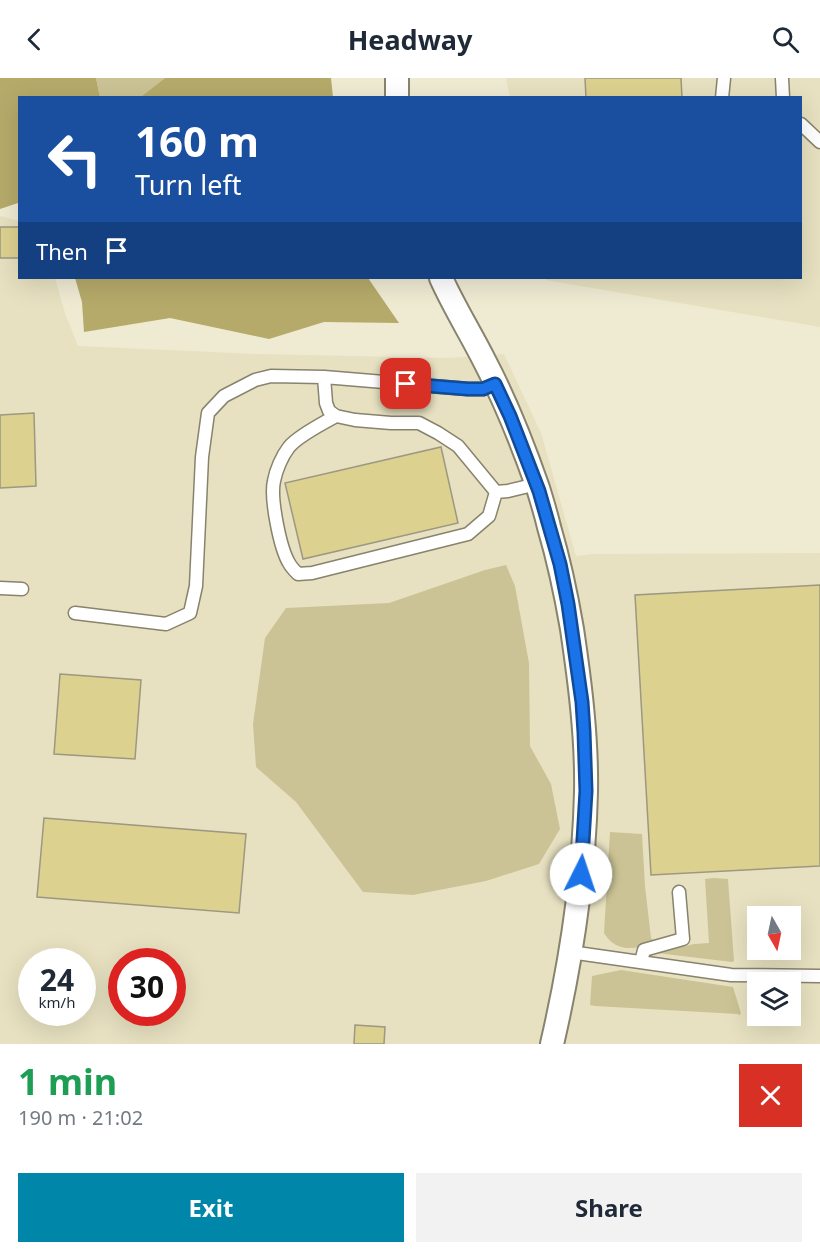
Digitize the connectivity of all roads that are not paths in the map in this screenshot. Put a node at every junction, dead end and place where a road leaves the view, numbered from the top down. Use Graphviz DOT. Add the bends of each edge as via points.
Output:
graph roads {
  1 [pos="397,78"];
  2 [pos="724,78"];
  3 [pos="782,78"];
  4 [pos="397,96"];
  5 [pos="722,96"];
  6 [pos="783,96"];
  7 [pos="802,125"];
  8 [pos="820,142"];
  9 [pos="442,279"];
  10 [pos="324,377"];
  11 [pos="495,384"];
  12 [pos="336,416"];
  13 [pos="537,484"];
  14 [pos="496,492"];
  15 [pos="0,588"];
  16 [pos="22,589"];
  17 [pos="75,613"];
  18 [pos="679,892"];
  19 [pos="570,952"];
  20 [pos="641,962"];
  21 [pos="820,976"];
  22 [pos="552,1044"];
  1 -- 4 [label="street"];
  2 -- 5 [label="lane"];
  3 -- 6 [label="lane"];
  7 -- 8 [label="lane"];
  9 -- 11 [label="street"];
  10 -- 11 [label="lane" via="468,389"];
  10 -- 12 [label="lane" via="326,404"];
  10 -- 17 [label="lane" via="271,376 255,380 224,396 208,413 196,586 190,613 166,624"];
  11 -- 13 [label="street"];
  12 -- 14 [label="lane" via="419,423 458,446"];
  12 -- 14 [label="lane" via="290,446 273,483 281,545 298,574 468,534 489,516"];
  13 -- 14 [label="lane"];
  13 -- 19 [label="street" via="560,564 582,702 586,791 580,884"];
  15 -- 16 [label="lane"];
  18 -- 20 [label="lane" via="683,939 644,950"];
  19 -- 20 [label="lane"];
  19 -- 22 [label="street"];
  20 -- 21 [label="lane" via="731,975"];
}
